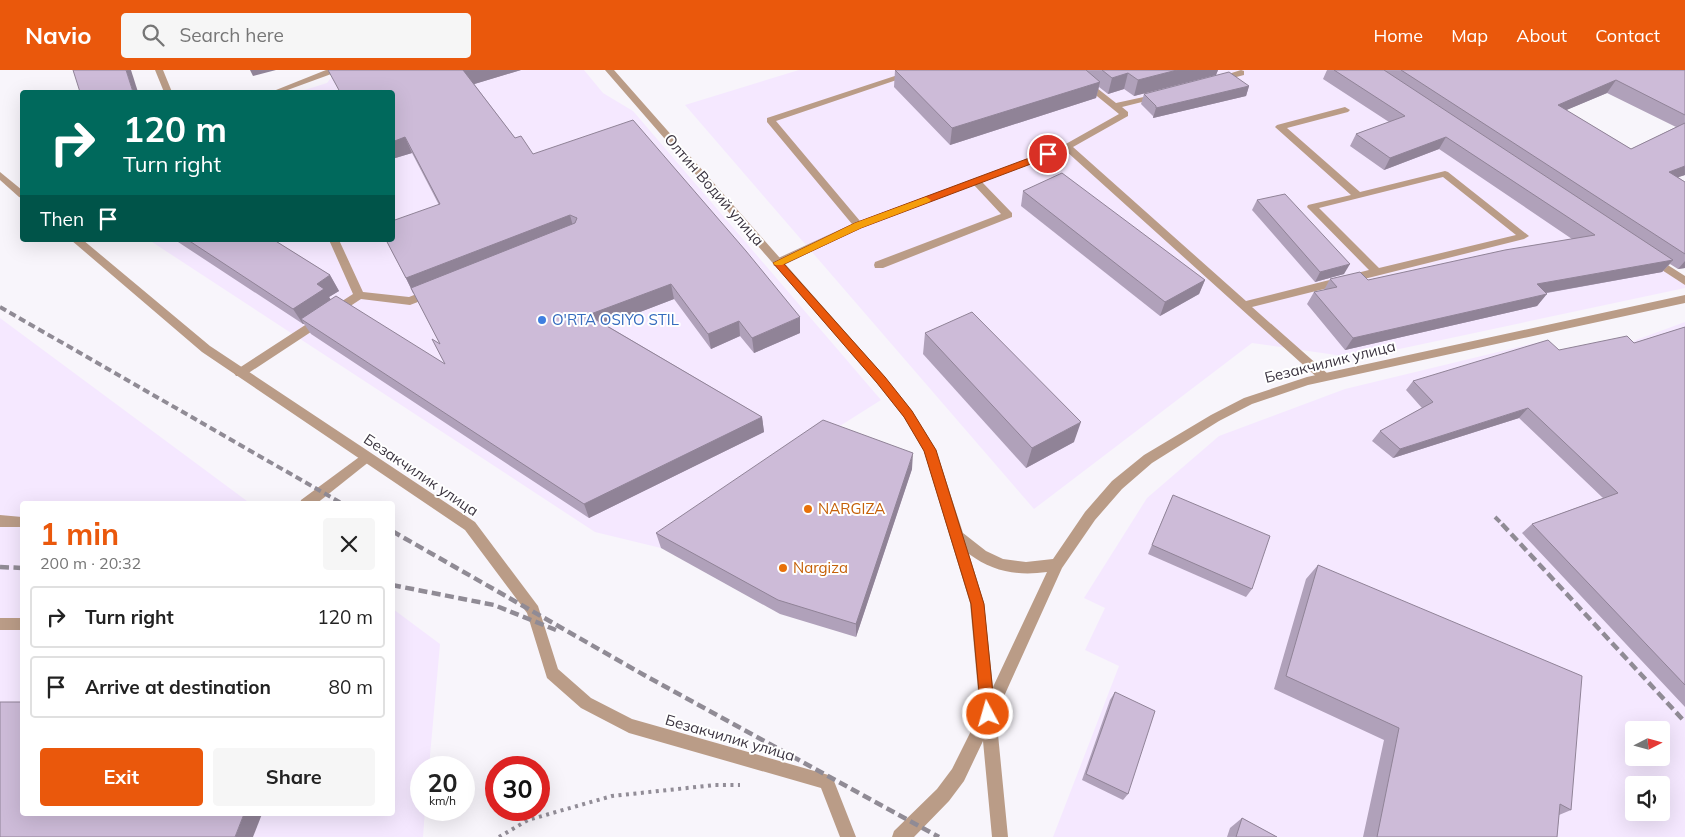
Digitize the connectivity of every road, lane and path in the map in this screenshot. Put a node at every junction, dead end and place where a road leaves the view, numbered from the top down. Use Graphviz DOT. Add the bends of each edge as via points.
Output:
graph roads {
  1 [pos="159,70"];
  2 [pos="330,70"];
  3 [pos="609,70"];
  4 [pos="922,70"];
  5 [pos="1068,70"];
  6 [pos="1242,73"];
  7 [pos="1205,82"];
  8 [pos="167,90"];
  9 [pos="281,90"];
  10 [pos="1169,92"];
  11 [pos="1115,106"];
  12 [pos="1346,110"];
  13 [pos="1067,147"];
  14 [pos="0,174"];
  15 [pos="975,182"];
  16 [pos="20,193"];
  17 [pos="1358,196"];
  18 [pos="858,225"];
  19 [pos="78,242"];
  20 [pos="335,242"];
  21 [pos="1644,254"];
  22 [pos="778,263"];
  23 [pos="879,265"];
  24 [pos="1377,272"];
  25 [pos="1685,281"];
  26 [pos="447,286"];
  27 [pos="359,294"];
  28 [pos="1685,299"];
  29 [pos="1243,305"];
  30 [pos="240,372"];
  31 [pos="1324,377"];
  32 [pos="366,457"];
  33 [pos="310,501"];
  34 [pos="0,521"];
  35 [pos="20,522"];
  36 [pos="958,536"];
  37 [pos="1057,564"];
  38 [pos="0,624"];
  39 [pos="20,624"];
  40 [pos="988,714"];
  41 [pos="742,784"];
  42 [pos="499,837"];
  43 [pos="848,837"];
  44 [pos="900,837"];
  45 [pos="1000,837"];
  1 -- 8 [label="street"];
  2 -- 9 [label="street" via="330,73"];
  3 -- 22 [label="street, Олтин Водий улица"];
  4 -- 18 [label="street" via="770,120"];
  5 -- 11 [label="street"];
  6 -- 7 [label="street"];
  10 -- 11 [label="street"];
  11 -- 13 [label="street" via="1125,114"];
  12 -- 17 [label="street" via="1280,126"];
  13 -- 15 [label="street"];
  13 -- 29 [label="street"];
  14 -- 16 [label="street"];
  15 -- 18 [label="street"];
  15 -- 23 [label="street" via="1008,214"];
  17 -- 24 [label="street" via="1312,207"];
  17 -- 24 [label="street" via="1445,174 1524,236"];
  18 -- 22 [label="street"];
  19 -- 30 [label="street, Безакчилик улица" via="206,349"];
  20 -- 27 [label="street"];
  21 -- 25 [label="street"];
  22 -- 36 [label="street, Олтин Водий улица" via="908,414 930,450"];
  24 -- 29 [label="street"];
  26 -- 27 [label="street" via="410,301"];
  27 -- 30 [label="street"];
  28 -- 31 [label="street, Безакчилик улица"];
  29 -- 31 [label="street"];
  30 -- 32 [label="street, Безакчилик улица"];
  31 -- 37 [label="street, Безакчилик улица" via="1248,401 1148,459 1106,497"];
  32 -- 33 [label="street"];
  32 -- 43 [label="street, Безакчилик улица" via="470,526 533,610 552,673 586,703 628,726 826,782"];
  34 -- 35 [label="street"];
  36 -- 37 [label="street" via="977,554 1004,567 1031,569"];
  36 -- 40 [label="street, Олтин Водий улица" via="977,604"];
  37 -- 40 [label="street, Безакчилик улица"];
  38 -- 39 [label="street"];
  40 -- 44 [label="street" via="958,775 943,795"];
  40 -- 45 [label="street, Олтин Водий улица"];
  41 -- 42 [label="path" via="612,796 528,820"];
}
